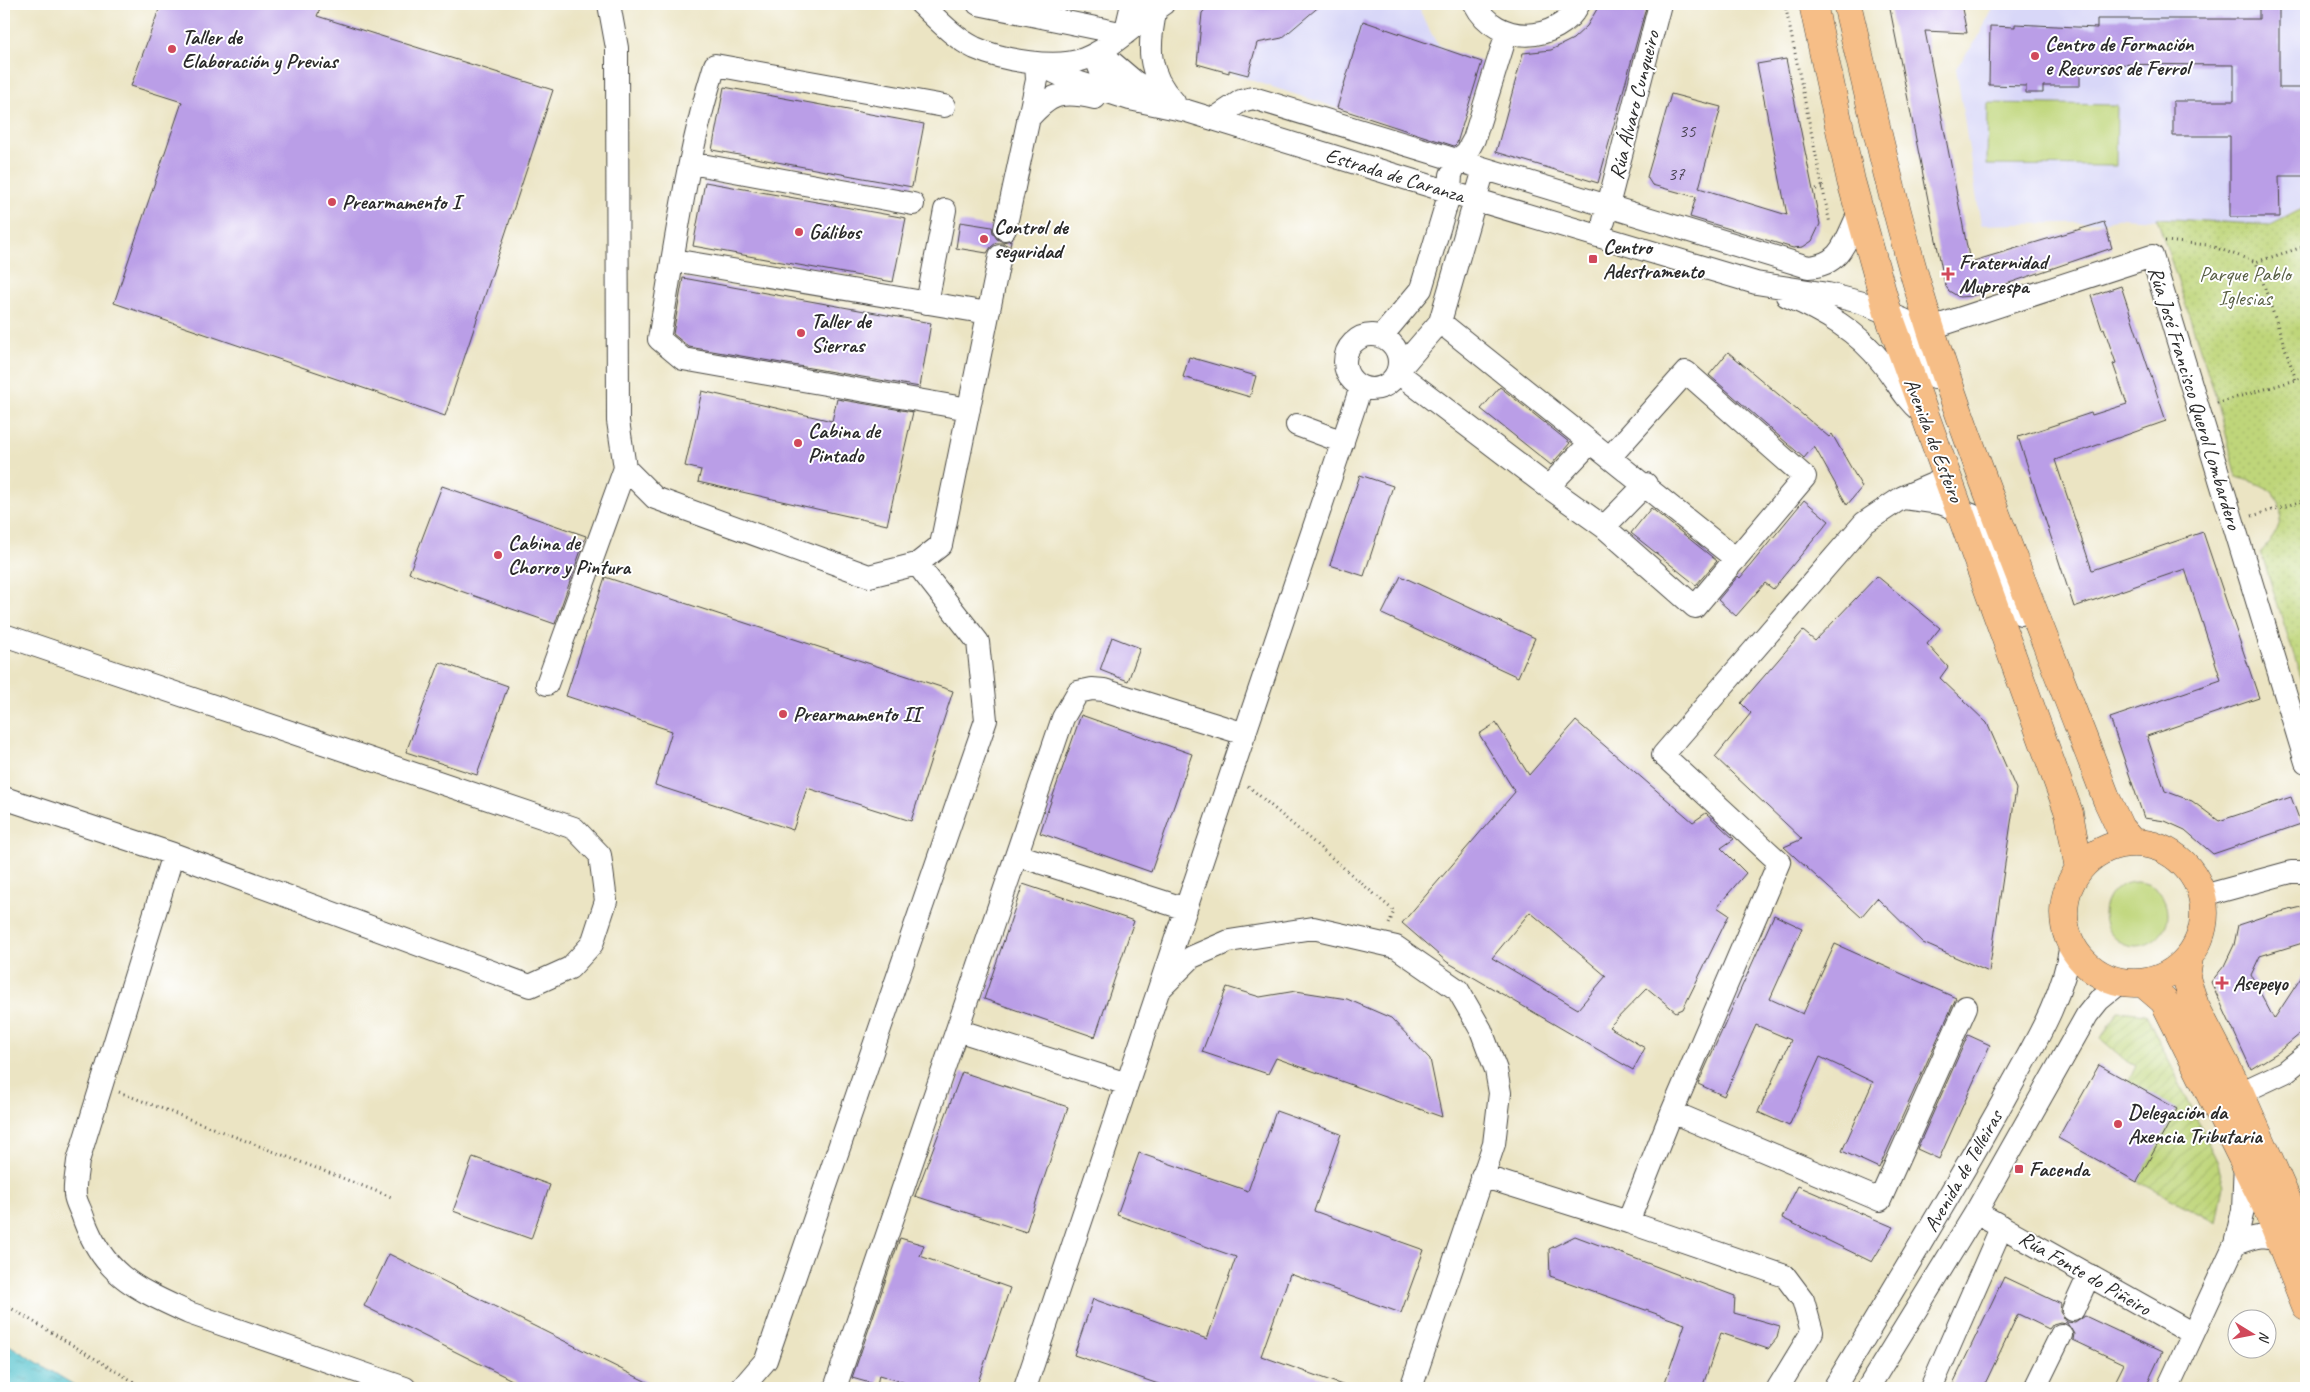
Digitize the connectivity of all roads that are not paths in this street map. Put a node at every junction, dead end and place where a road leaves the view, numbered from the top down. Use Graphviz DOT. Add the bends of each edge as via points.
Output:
graph roads {
  1 [pos="609,4"];
  2 [pos="921,4"];
  3 [pos="978,4"];
  4 [pos="1132,4"];
  5 [pos="1475,4"];
  6 [pos="1579,4"];
  7 [pos="1660,4"];
  8 [pos="1813,4"];
  9 [pos="1847,4"];
  10 [pos="1159,6"];
  11 [pos="1507,32"];
  12 [pos="1126,34"];
  13 [pos="1098,52"];
  14 [pos="1036,63"];
  15 [pos="1140,101"];
  16 [pos="944,106"];
  17 [pos="1183,109"];
  18 [pos="1028,119"];
  19 [pos="1214,119"];
  20 [pos="1457,160"];
  21 [pos="691,163"];
  22 [pos="1484,169"];
  23 [pos="1450,192"];
  24 [pos="1476,200"];
  25 [pos="914,204"];
  26 [pos="1608,207"];
  27 [pos="945,210"];
  28 [pos="1860,211"];
  29 [pos="1005,229"];
  30 [pos="1600,237"];
  31 [pos="1746,248"];
  32 [pos="1000,256"];
  33 [pos="673,260"];
  34 [pos="1747,280"];
  35 [pos="927,303"];
  36 [pos="988,313"];
  37 [pos="1888,313"];
  38 [pos="1440,322"];
  39 [pos="1931,328"];
  40 [pos="1381,336"];
  41 [pos="1397,372"];
  42 [pos="1361,387"];
  43 [pos="969,409"];
  44 [pos="1923,414"];
  45 [pos="1297,425"];
  46 [pos="1968,438"];
  47 [pos="1343,442"];
  48 [pos="1590,443"];
  49 [pos="1610,457"];
  50 [pos="625,468"];
  51 [pos="1948,478"];
  52 [pos="1646,484"];
  53 [pos="1548,488"];
  54 [pos="1903,498"];
  55 [pos="1960,510"];
  56 [pos="1604,527"];
  57 [pos="1736,559"];
  58 [pos="917,564"];
  59 [pos="4,634"];
  60 [pos="2056,664"];
  61 [pos="547,684"];
  62 [pos="1245,734"];
  63 [pos="2306,762"];
  64 [pos="4,798"];
  65 [pos="2132,842"];
  66 [pos="173,854"];
  67 [pos="1017,855"];
  68 [pos="2079,869"];
  69 [pos="2306,872"];
  70 [pos="2203,896"];
  71 [pos="1186,909"];
  72 [pos="2071,944"];
  73 [pos="2188,958"];
  74 [pos="2132,982"];
  75 [pos="1158,992"];
  76 [pos="1966,1007"];
  77 [pos="957,1030"];
  78 [pos="2306,1055"];
  79 [pos="1128,1084"];
  80 [pos="2240,1093"];
  81 [pos="1672,1112"];
  82 [pos="2244,1162"];
  83 [pos="1482,1176"];
  84 [pos="1976,1212"];
  85 [pos="1628,1222"];
  86 [pos="2002,1226"];
  87 [pos="2294,1242"];
  88 [pos="2235,1244"];
  89 [pos="2089,1275"];
  90 [pos="2306,1306"];
  91 [pos="2073,1310"];
  92 [pos="2193,1334"];
  93 [pos="2061,1335"];
  94 [pos="405,1388"];
  95 [pos="742,1388"];
  96 [pos="835,1388"];
  97 [pos="1025,1388"];
  98 [pos="1411,1388"];
  99 [pos="1778,1388"];
  100 [pos="1834,1388"];
  101 [pos="1868,1388"];
  102 [pos="1931,1388"];
  103 [pos="2036,1388"];
  104 [pos="2168,1388"];
  1 -- 50 [label="street" via="617,48 618,420"];
  2 -- 14 [label="street" via="952,33 974,47"];
  3 -- 12 [label="street"];
  4 -- 12 [label="street"];
  5 -- 11 [label="street" via="1491,23"];
  6 -- 11 [label="street" via="1560,25 1544,33 1525,36"];
  7 -- 26 [label="street, Rúa Álvaro Cunqueiro"];
  8 -- 28 [label="main road, Avenida de Esteiro"];
  9 -- 39 [label="main road, Avenida de Esteiro" via="1887,171"];
  10 -- 12 [label="street"];
  10 -- 17 [label="street" via="1149,45 1150,61 1158,80"];
  11 -- 20 [label="street" via="1474,139 1467,152"];
  12 -- 13 [label="street"];
  13 -- 14 [label="street" via="1082,60"];
  13 -- 15 [label="street" via="1101,73"];
  13 -- 17 [label="street" via="1134,82"];
  14 -- 15 [label="street, Estrada de Caranza" via="1070,80"];
  14 -- 18 [label="street" via="1037,80"];
  15 -- 17 [label="street, Estrada de Caranza"];
  15 -- 18 [label="street" via="1059,95 1043,102"];
  16 -- 21 [label="street" via="715,65"];
  17 -- 19 [label="street, Estrada de Caranza"];
  18 -- 29 [label="street"];
  19 -- 20 [label="street" via="1253,98"];
  19 -- 23 [label="street, Estrada de Caranza"];
  20 -- 22 [label="street"];
  20 -- 23 [label="street" via="1451,174"];
  21 -- 25 [label="street"];
  21 -- 33 [label="street"];
  22 -- 24 [label="street"];
  22 -- 26 [label="street"];
  23 -- 24 [label="street, Estrada de Caranza"];
  23 -- 40 [label="street" via="1421,289"];
  24 -- 30 [label="street, Estrada de Caranza"];
  24 -- 38 [label="street"];
  26 -- 30 [label="street, Rúa Álvaro Cunqueiro"];
  26 -- 31 [label="street"];
  27 -- 35 [label="street"];
  28 -- 31 [label="street" via="1836,257 1817,266 1808,267"];
  28 -- 37 [label="main road, Avenida de Esteiro"];
  30 -- 34 [label="street, Estrada de Caranza"];
  31 -- 34 [label="street"];
  32 -- 36 [label="street"];
  33 -- 35 [label="street"];
  33 -- 43 [label="street" via="659,339 683,359"];
  34 -- 37 [label="street" via="1843,298"];
  34 -- 44 [label="street" via="1822,311 1860,338 1910,404"];
  35 -- 36 [label="street"];
  36 -- 43 [label="street"];
  37 -- 44 [label="main road, Avenida de Esteiro"];
  37 -- 46 [label="street" via="1913,326 1945,406 1956,426"];
  38 -- 41 [label="street"];
  38 -- 48 [label="street"];
  39 -- 46 [label="main road, Avenida de Esteiro"];
  39 -- 63 [label="street, Rúa José Francisco Querol Lombardero" via="2152,256"];
  40 -- 41 [label="street" via="1398,356"];
  40 -- 42 [label="street" via="1357,340 1346,353 1344,364 1349,377"];
  41 -- 42 [label="street" via="1380,388"];
  41 -- 53 [label="street"];
  42 -- 47 [label="street"];
  43 -- 58 [label="street" via="941,545"];
  44 -- 51 [label="main road, Avenida de Esteiro"];
  45 -- 47 [label="street"];
  46 -- 60 [label="main road, Avenida de Esteiro"];
  47 -- 62 [label="street"];
  48 -- 49 [label="street"];
  48 -- 53 [label="street"];
  49 -- 52 [label="street"];
  49 -- 57 [label="street" via="1686,372 1805,477"];
  50 -- 58 [label="street" via="655,498 869,576"];
  50 -- 61 [label="street"];
  51 -- 54 [label="street"];
  51 -- 55 [label="main road, Avenida de Esteiro"];
  52 -- 56 [label="street"];
  52 -- 57 [label="street"];
  53 -- 56 [label="street"];
  54 -- 55 [label="street" via="1940,503"];
  54 -- 81 [label="street" via="1864,523 1664,755 1779,862"];
  55 -- 60 [label="street" via="1984,524 2026,625 2043,652"];
  55 -- 68 [label="main road, Avenida de Esteiro" via="2070,813"];
  56 -- 57 [label="street" via="1695,607"];
  58 -- 95 [label="street" via="978,642 986,720 766,1360"];
  59 -- 66 [label="street" via="574,828 600,854 606,901 592,944 570,968 530,986"];
  60 -- 65 [label="main road, Avenida de Esteiro" via="2107,800 2120,828"];
  62 -- 67 [label="street" via="1104,690 1078,692 1063,718"];
  62 -- 71 [label="street"];
  64 -- 66 [label="street"];
  65 -- 68 [label="main road" via="2112,846 2094,855"];
  65 -- 70 [label="main road" via="2151,844 2177,857 2196,878"];
  66 -- 94 [label="street" via="78,1161 75,1195 100,1254 124,1280 189,1313"];
  67 -- 71 [label="street"];
  67 -- 77 [label="street"];
  68 -- 72 [label="main road" via="2069,886 2064,905 2065,925"];
  69 -- 70 [label="street" via="2291,872"];
  70 -- 73 [label="main road" via="2204,918 2199,939"];
  71 -- 75 [label="street"];
  72 -- 74 [label="main road" via="2083,962 2101,975"];
  72 -- 100 [label="street, Avenida de Telleiras" via="2068,967 2045,1023 1950,1197"];
  73 -- 74 [label="main road" via="2168,974"];
  73 -- 80 [label="main road" via="2188,990"];
  74 -- 82 [label="main road" via="2164,1001"];
  74 -- 84 [label="street, Avenida de Telleiras" via="2099,1000 2087,1015"];
  75 -- 79 [label="street"];
  75 -- 83 [label="street" via="1192,956 1229,941 1313,928 1396,947 1458,990 1481,1030 1496,1070 1500,1093 1494,1144"];
  76 -- 81 [label="street" via="1880,1200"];
  77 -- 79 [label="street"];
  77 -- 96 [label="street"];
  78 -- 80 [label="street" via="2285,1072"];
  79 -- 97 [label="street"];
  80 -- 87 [label="main road"];
  81 -- 85 [label="street"];
  82 -- 87 [label="main road"];
  82 -- 88 [label="street" via="2243,1210"];
  83 -- 85 [label="street"];
  83 -- 98 [label="street"];
  84 -- 86 [label="street, Rúa Fonte do Piñeiro"];
  84 -- 101 [label="street, Avenida de Telleiras"];
  85 -- 99 [label="street" via="1785,1276 1803,1300 1812,1332"];
  86 -- 89 [label="street, Rúa Fonte do Piñeiro"];
  86 -- 102 [label="street"];
  87 -- 88 [label="street" via="2265,1236"];
  87 -- 90 [label="main road"];
  88 -- 92 [label="street"];
  89 -- 91 [label="street"];
  89 -- 92 [label="street, Rúa Fonte do Piñeiro"];
  92 -- 104 [label="street"];
  93 -- 103 [label="street"];
}
